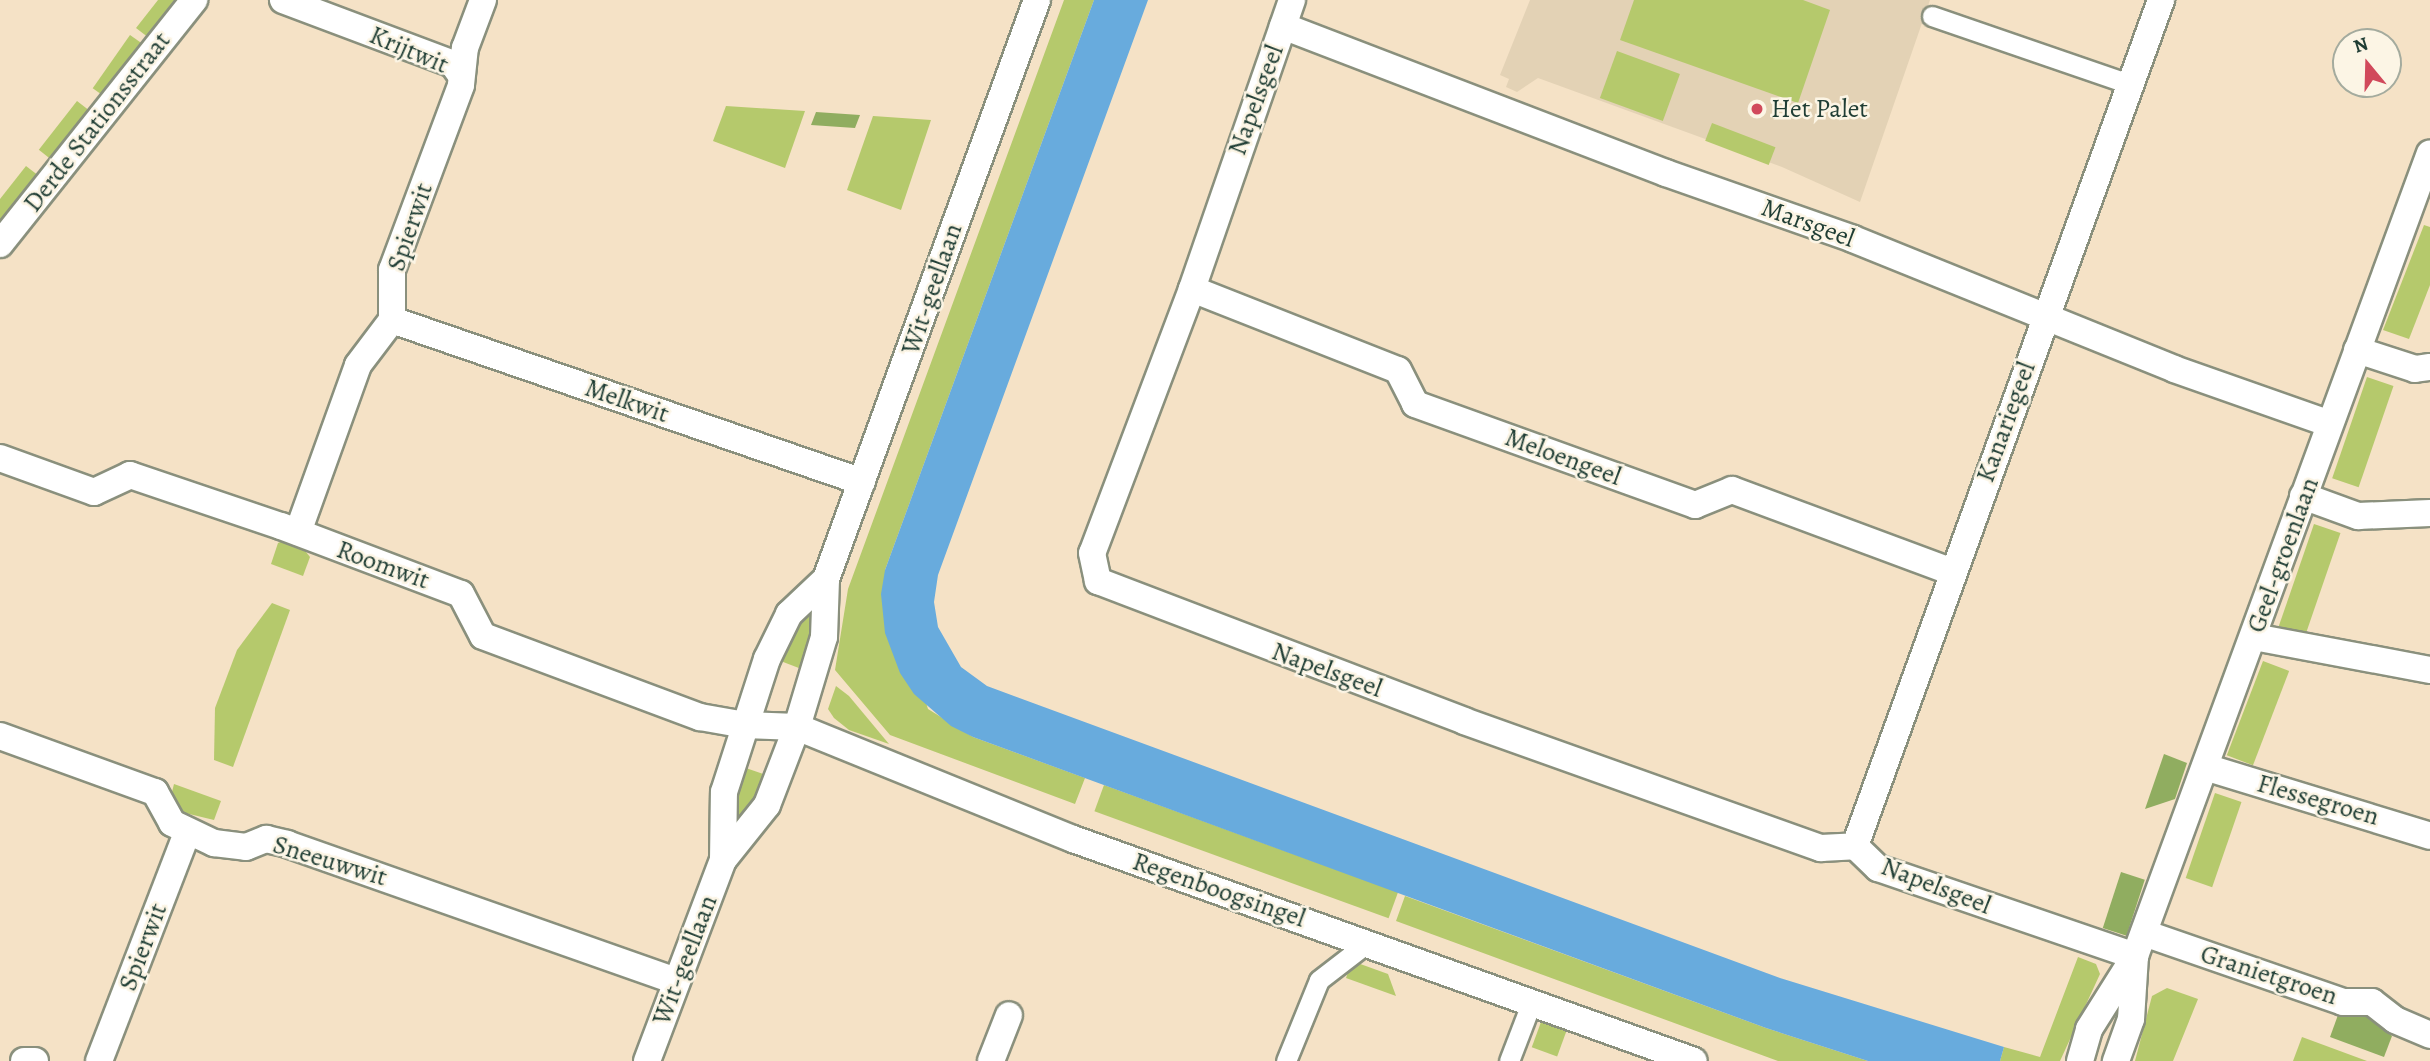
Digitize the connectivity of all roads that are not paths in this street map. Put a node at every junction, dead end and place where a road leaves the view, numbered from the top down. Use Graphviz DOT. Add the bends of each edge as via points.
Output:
graph roads {
  1 [pos="194,0"];
  2 [pos="283,0"];
  3 [pos="483,0"];
  4 [pos="1037,0"];
  5 [pos="1292,0"];
  6 [pos="2161,0"];
  7 [pos="1931,16"];
  8 [pos="1283,26"];
  9 [pos="460,74"];
  10 [pos="2130,84"];
  11 [pos="2430,153"];
  12 [pos="2421,204"];
  13 [pos="0,244"];
  14 [pos="1192,289"];
  15 [pos="2045,319"];
  16 [pos="392,320"];
  17 [pos="2357,350"];
  18 [pos="2430,367"];
  19 [pos="2330,424"];
  20 [pos="0,458"];
  21 [pos="862,482"];
  22 [pos="2303,496"];
  23 [pos="2430,513"];
  24 [pos="298,532"];
  25 [pos="1953,572"];
  26 [pos="826,579"];
  27 [pos="2254,637"];
  28 [pos="2430,670"];
  29 [pos="744,725"];
  30 [pos="797,727"];
  31 [pos="0,736"];
  32 [pos="2205,767"];
  33 [pos="187,833"];
  34 [pos="2430,835"];
  35 [pos="1856,846"];
  36 [pos="723,860"];
  37 [pos="1367,943"];
  38 [pos="2139,944"];
  39 [pos="677,981"];
  40 [pos="1532,1002"];
  41 [pos="1009,1015"];
  42 [pos="2430,1035"];
  43 [pos="24,1061"];
  44 [pos="35,1061"];
  45 [pos="99,1061"];
  46 [pos="647,1061"];
  47 [pos="991,1061"];
  48 [pos="1286,1061"];
  49 [pos="1509,1061"];
  50 [pos="1694,1061"];
  51 [pos="2080,1061"];
  52 [pos="2116,1061"];
  1 -- 13 [label="street, Derde Stationsstraat"];
  2 -- 9 [label="street, Krijtwit" via="453,64"];
  3 -- 9 [label="street, Krijtwit"];
  4 -- 21 [label="street, Wit-geellaan"];
  5 -- 8 [label="street, Napelsgeel"];
  6 -- 10 [label="street, Kanariegeel"];
  7 -- 10 [label="street"];
  8 -- 14 [label="street, Napelsgeel"];
  8 -- 15 [label="street, Marsgeel" via="1666,173 1853,239"];
  9 -- 16 [label="street, Spierwit" via="461,85 392,270"];
  10 -- 15 [label="street, Kanariegeel"];
  11 -- 12 [label="street, Geel-groenlaan"];
  12 -- 17 [label="street, Geel-groenlaan"];
  14 -- 25 [label="street, Meloengeel" via="1398,370 1415,404 1695,505 1732,490"];
  14 -- 35 [label="street, Napelsgeel" via="1092,553 1098,581 1464,721 1821,848"];
  15 -- 19 [label="street, Marsgeel"];
  15 -- 25 [label="street, Kanariegeel"];
  16 -- 21 [label="street, Melkwit"];
  16 -- 24 [label="street" via="358,365"];
  17 -- 18 [label="street" via="2415,369"];
  17 -- 19 [label="street, Geel-groenlaan"];
  19 -- 22 [label="street, Geel-groenlaan"];
  20 -- 24 [label="street, Roomwit" via="94,492 130,475"];
  21 -- 26 [label="street, Wit-geellaan"];
  22 -- 23 [label="street" via="2358,516"];
  22 -- 27 [label="street, Geel-groenlaan"];
  24 -- 29 [label="street, Roomwit" via="461,594 483,636 700,717"];
  25 -- 35 [label="street, Kanariegeel"];
  26 -- 29 [label="street, Wit-geellaan" via="789,614 776,637"];
  26 -- 30 [label="street, Wit-geellaan" via="824,637"];
  27 -- 28 [label="street"];
  27 -- 32 [label="street, Geel-groenlaan"];
  29 -- 30 [label="street, Regenboogsingel"];
  29 -- 36 [label="street, Wit-geellaan" via="724,792"];
  30 -- 36 [label="street, Wit-geellaan" via="767,805"];
  30 -- 37 [label="street, Regenboogsingel" via="1073,839"];
  31 -- 33 [label="street" via="155,792 172,823"];
  32 -- 34 [label="street, Flessegroen"];
  32 -- 38 [label="street, Geel-groenlaan"];
  33 -- 39 [label="street, Sneeuwwit" via="246,847 266,839 287,844"];
  33 -- 45 [label="street, Spierwit"];
  35 -- 38 [label="street, Napelsgeel" via="1878,868"];
  36 -- 39 [label="street, Wit-geellaan"];
  37 -- 40 [label="street, Regenboogsingel"];
  37 -- 48 [label="street" via="1319,980"];
  38 -- 42 [label="street, Granietgroen" via="2343,1002 2372,1002 2395,1020"];
  38 -- 51 [label="street, Geel-groenlaan" via="2089,1029"];
  38 -- 52 [label="street, Geel-groenlaan" via="2131,1019"];
  39 -- 46 [label="street, Wit-geellaan"];
  40 -- 49 [label="street"];
  40 -- 50 [label="street, Regenboogsingel"];
  41 -- 47 [label="street"];
  43 -- 44 [label="street"];
}
